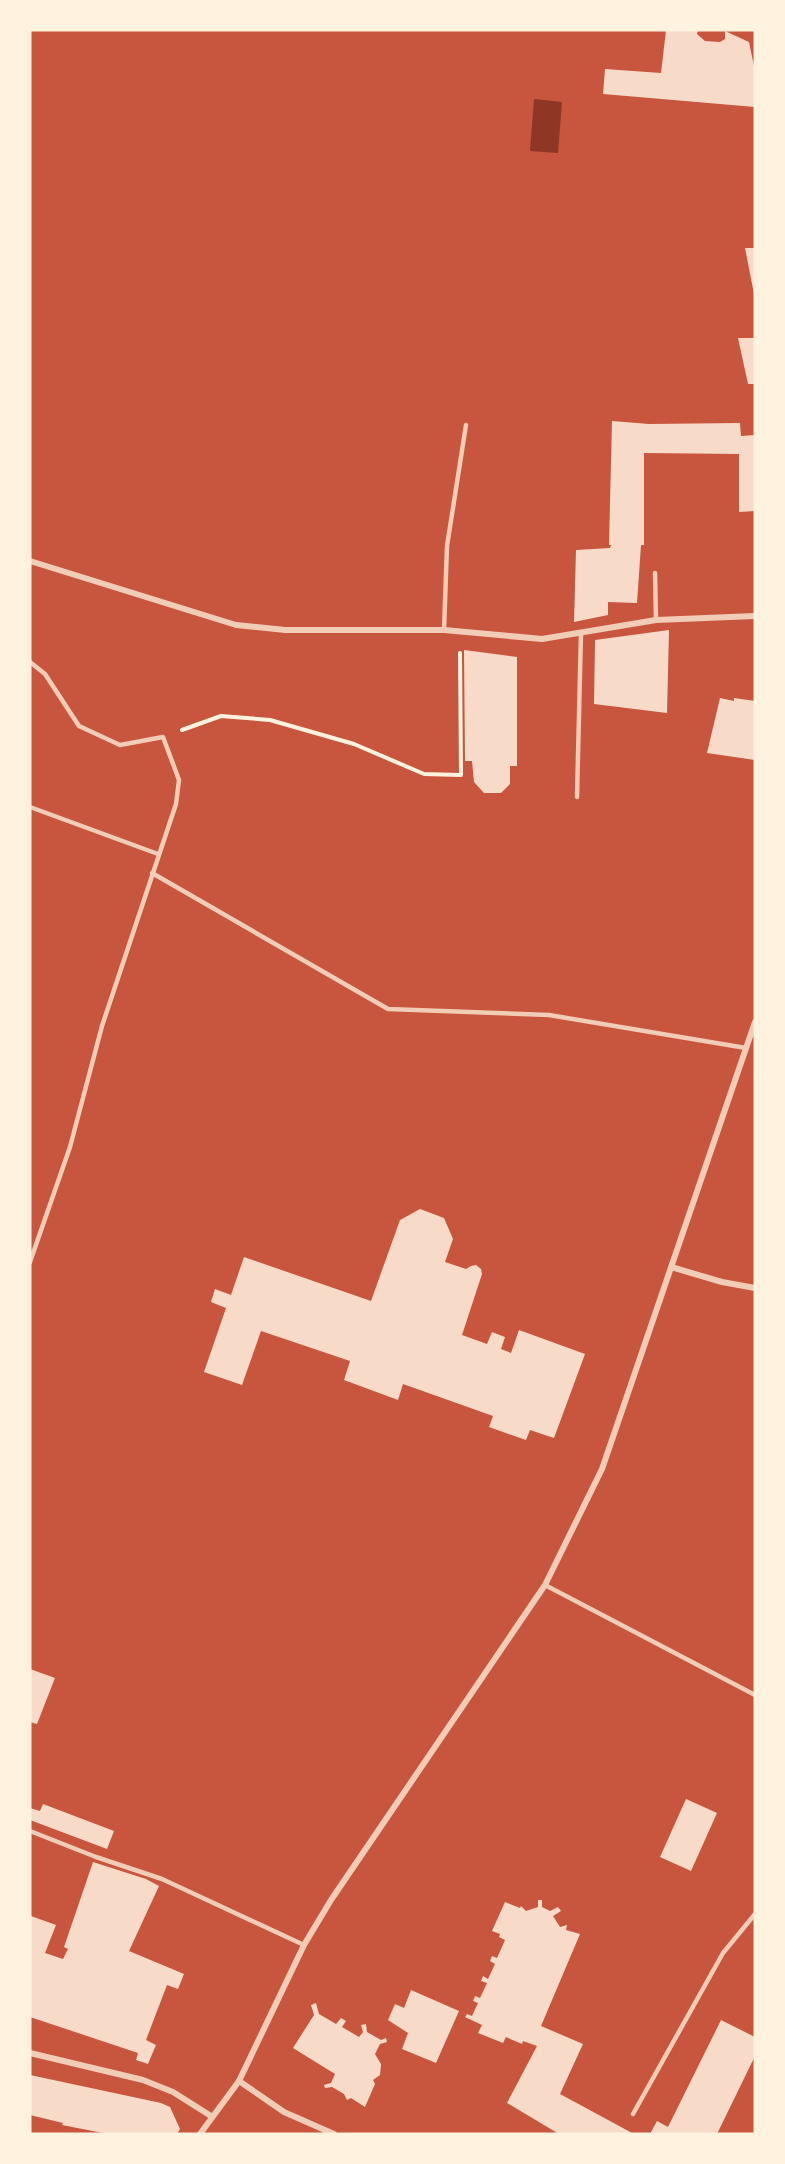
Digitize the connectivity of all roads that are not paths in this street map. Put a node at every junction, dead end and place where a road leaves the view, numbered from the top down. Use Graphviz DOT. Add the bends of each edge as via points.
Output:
graph roads {
  1 [pos="466,425"];
  2 [pos="30,561"];
  3 [pos="655,573"];
  4 [pos="755,616"];
  5 [pos="656,620"];
  6 [pos="444,630"];
  7 [pos="581,633"];
  8 [pos="30,662"];
  9 [pos="577,797"];
  10 [pos="30,807"];
  11 [pos="158,854"];
  12 [pos="152,873"];
  13 [pos="755,1022"];
  14 [pos="746,1048"];
  15 [pos="30,1262"];
  16 [pos="672,1267"];
  17 [pos="755,1288"];
  18 [pos="545,1585"];
  19 [pos="755,1695"];
  20 [pos="30,1831"];
  21 [pos="755,1914"];
  22 [pos="304,1944"];
  23 [pos="30,2053"];
  24 [pos="239,2081"];
  25 [pos="633,2114"];
  26 [pos="211,2116"];
  27 [pos="200,2134"];
  28 [pos="334,2134"];
  1 -- 6 [label="lane" via="447,546"];
  2 -- 6 [label="street" via="236,625 285,630"];
  3 -- 5 [label="lane"];
  4 -- 5 [label="street"];
  5 -- 7 [label="street"];
  6 -- 7 [label="street" via="542,639"];
  7 -- 9 [label="lane"];
  8 -- 11 [label="lane" via="45,674 79,726 120,745 163,737 179,780 176,804"];
  10 -- 11 [label="lane"];
  11 -- 12 [label="lane"];
  12 -- 14 [label="lane" via="388,1009 549,1015"];
  12 -- 15 [label="lane" via="102,1026 70,1147"];
  13 -- 14 [label="street"];
  14 -- 16 [label="street"];
  16 -- 17 [label="street"];
  16 -- 18 [label="street" via="602,1469"];
  18 -- 19 [label="lane"];
  18 -- 22 [label="street"];
  20 -- 22 [label="lane" via="162,1879"];
  21 -- 25 [label="lane" via="723,1953"];
  22 -- 24 [label="street"];
  23 -- 26 [label="street" via="143,2080 173,2092"];
  24 -- 26 [label="street"];
  24 -- 28 [label="street" via="284,2112"];
  26 -- 27 [label="street"];
}
